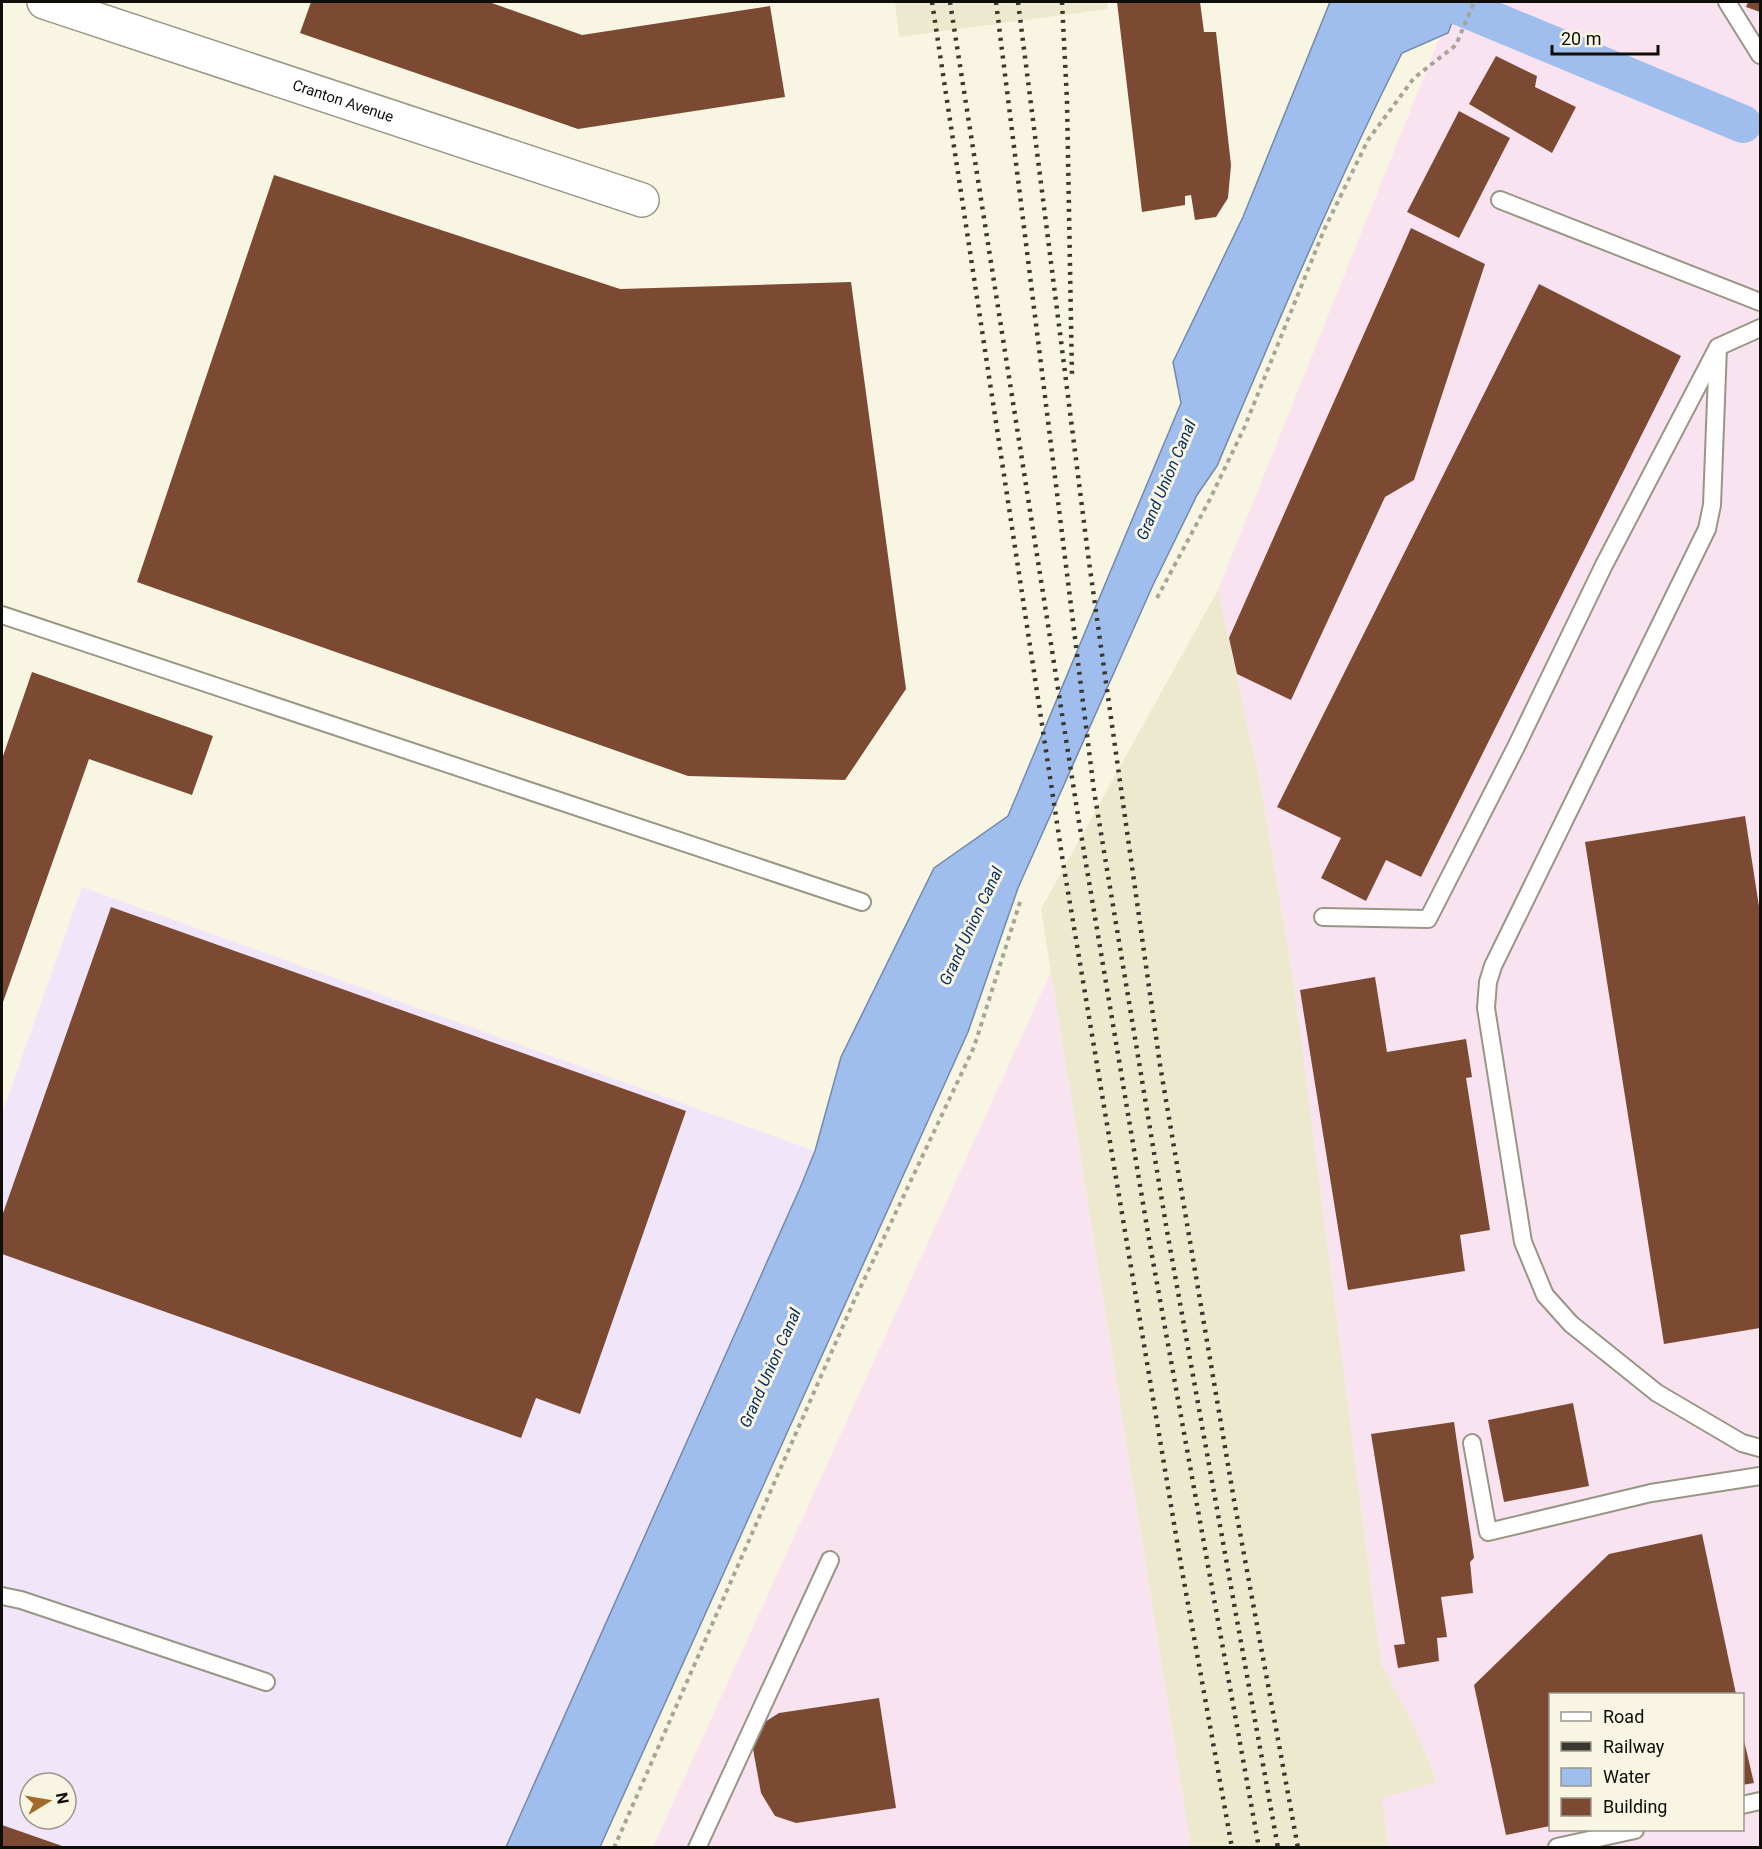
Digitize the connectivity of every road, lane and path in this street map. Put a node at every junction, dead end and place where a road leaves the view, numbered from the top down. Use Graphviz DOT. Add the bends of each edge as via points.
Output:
graph roads {
  1 [pos="44,2"];
  2 [pos="1474,2"];
  3 [pos="1727,2"];
  4 [pos="1761,55"];
  5 [pos="642,200"];
  6 [pos="1500,200"];
  7 [pos="1761,302"];
  8 [pos="1761,328"];
  9 [pos="1718,347"];
  10 [pos="1157,598"];
  11 [pos="2,615"];
  12 [pos="1021,899"];
  13 [pos="862,902"];
  14 [pos="1323,917"];
  15 [pos="1472,1443"];
  16 [pos="1761,1448"];
  17 [pos="1761,1476"];
  18 [pos="830,1560"];
  19 [pos="2,1596"];
  20 [pos="266,1682"];
  21 [pos="1761,1802"];
  22 [pos="1744,1805"];
  23 [pos="1630,1831"];
  24 [pos="1557,1847"];
  25 [pos="614,1848"];
  26 [pos="697,1848"];
  1 -- 5 [label="street, Cranton Avenue"];
  2 -- 10 [label="path" via="1456,45 1414,78 1368,140 1324,230 1245,426"];
  3 -- 4 [label="lane"];
  6 -- 7 [label="lane"];
  8 -- 9 [label="lane"];
  9 -- 14 [label="lane" via="1604,565 1428,920"];
  9 -- 16 [label="lane" via="1712,505 1707,529 1492,966 1486,1008 1523,1242 1545,1295 1571,1324 1657,1393 1742,1443"];
  11 -- 13 [label="lane"];
  12 -- 25 [label="path" via="974,1047 854,1301"];
  15 -- 17 [label="lane" via="1488,1532 1651,1493"];
  18 -- 26 [label="lane"];
  19 -- 20 [label="lane"];
  21 -- 22 [label="lane"];
  23 -- 24 [label="lane"];
}
